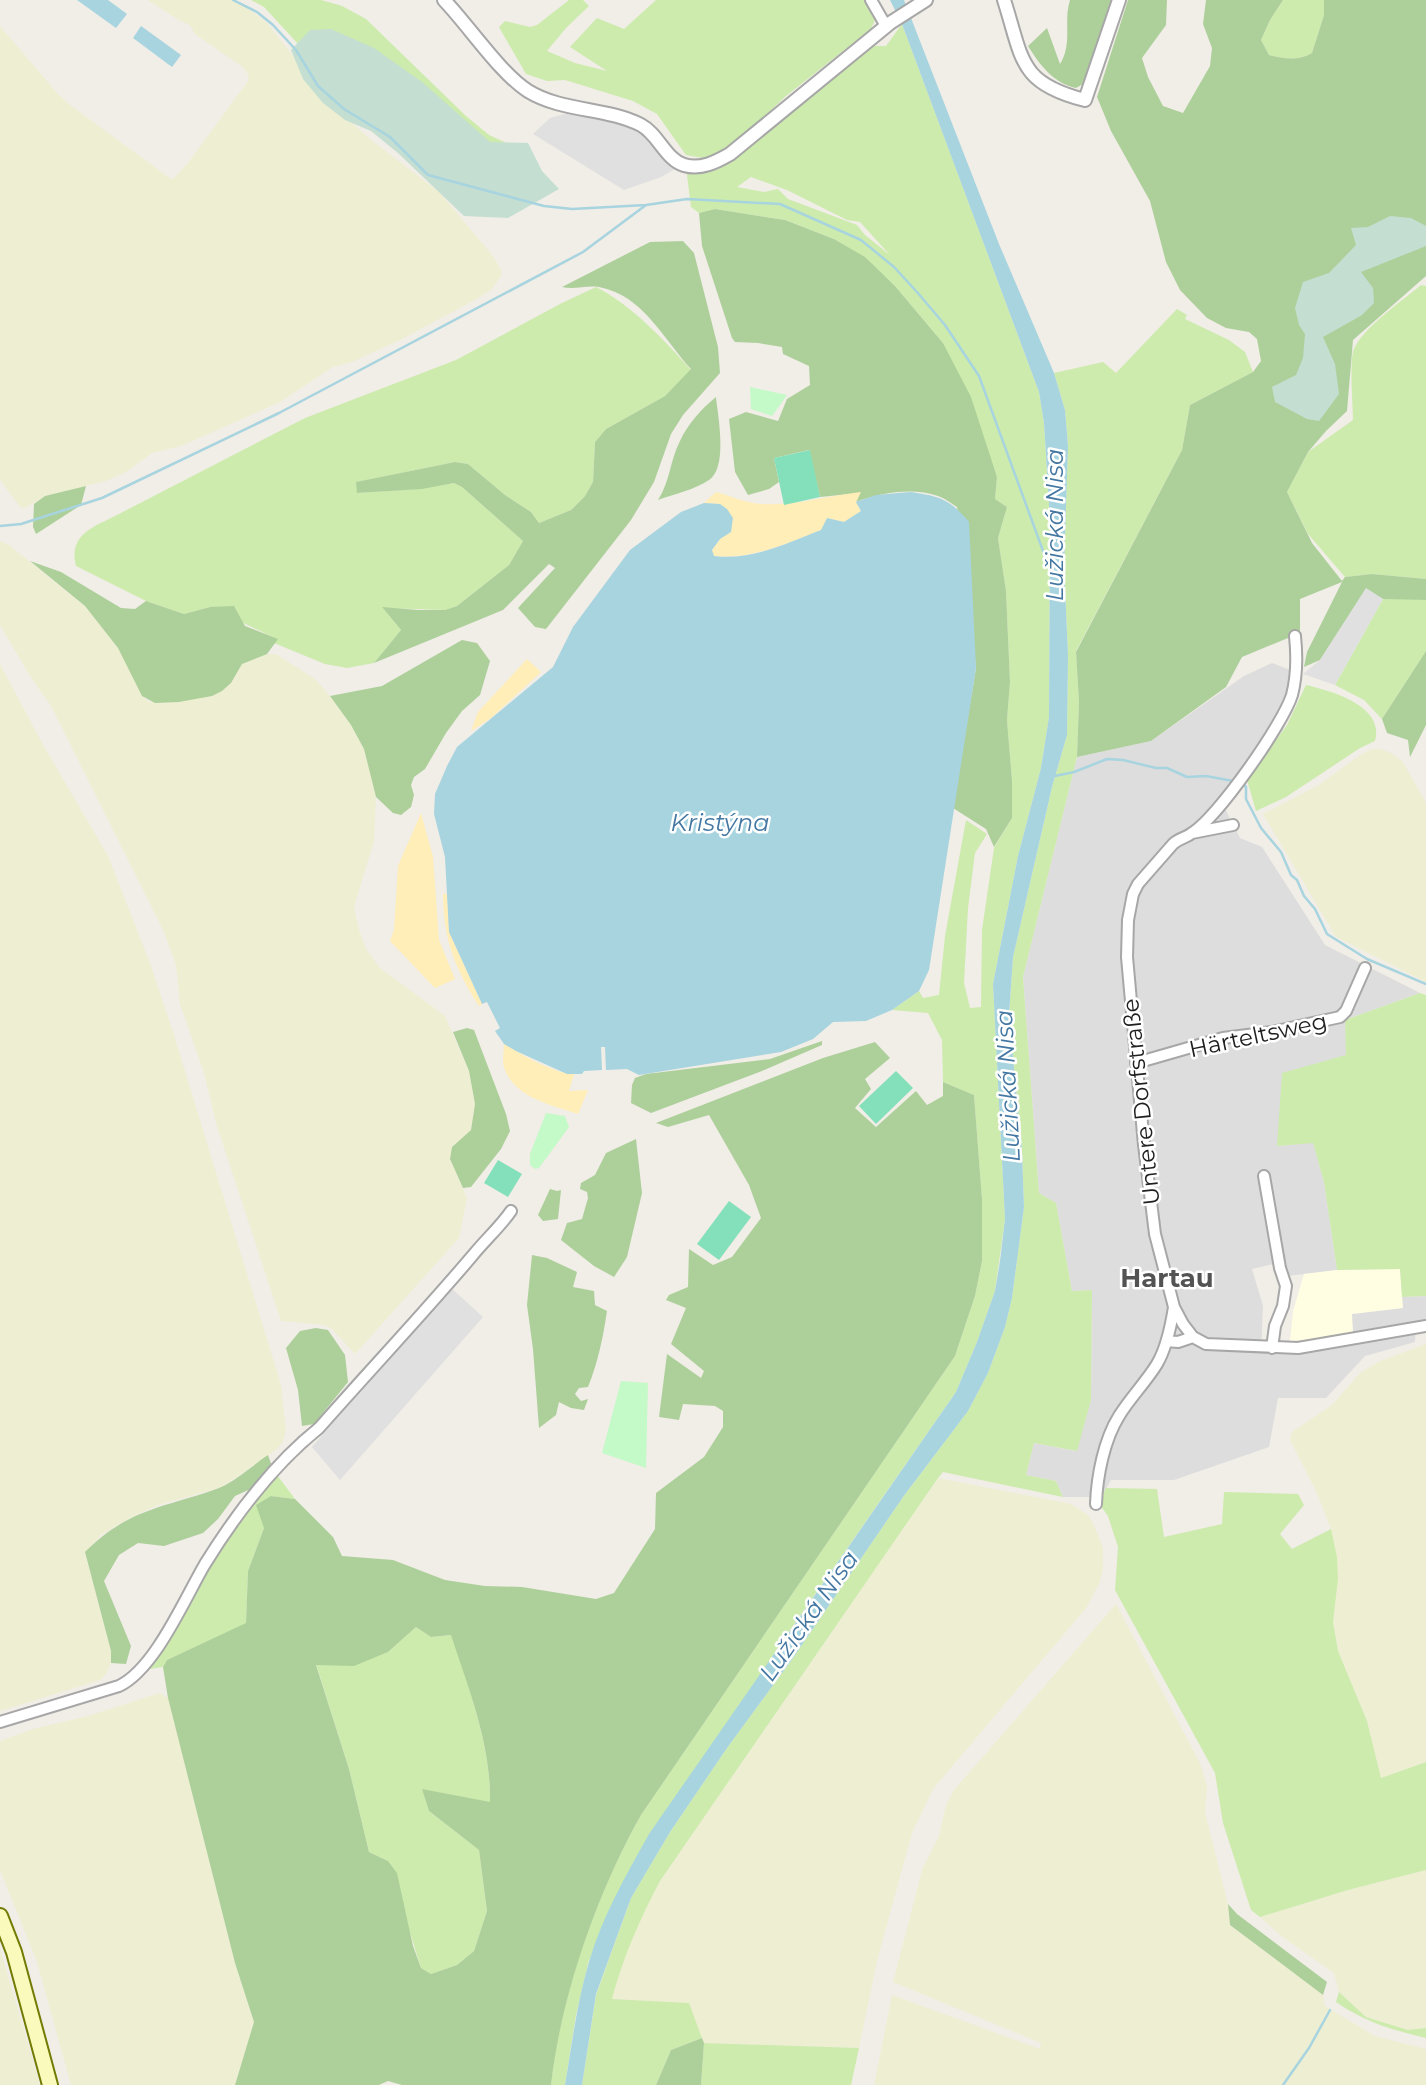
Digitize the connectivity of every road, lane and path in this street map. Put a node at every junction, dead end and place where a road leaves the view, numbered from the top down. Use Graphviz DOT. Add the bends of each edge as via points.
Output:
graph roads {
  1 [pos="444,0"];
  2 [pos="871,0"];
  3 [pos="926,0"];
  4 [pos="1004,0"];
  5 [pos="1119,0"];
  6 [pos="888,24"];
  7 [pos="1294,636"];
  8 [pos="1233,825"];
  9 [pos="1192,833"];
  10 [pos="1365,968"];
  11 [pos="1136,1063"];
  12 [pos="1264,1176"];
  13 [pos="511,1211"];
  14 [pos="1174,1307"];
  15 [pos="1426,1326"];
  16 [pos="1193,1337"];
  17 [pos="1167,1341"];
  18 [pos="1272,1348"];
  19 [pos="1096,1504"];
  20 [pos="0,1722"];
  21 [pos="0,1916"];
  22 [pos="50,2085"];
  1 -- 6 [label="street" via="526,90 543,99 643,126 688,166 709,165 730,154"];
  2 -- 6 [label="street"];
  3 -- 6 [label="street"];
  4 -- 5 [label="street" via="1029,71 1048,88 1085,100"];
  7 -- 9 [label="street, Untere Dorfstraße" via="1295,681 1287,708 1238,782"];
  8 -- 9 [label="street"];
  9 -- 11 [label="street, Untere Dorfstraße" via="1173,844 1144,877 1129,906 1126,957"];
  10 -- 11 [label="street, Härteltsweg" via="1340,1017 1223,1038"];
  11 -- 14 [label="street, Untere Dorfstraße" via="1155,1234"];
  12 -- 18 [label="street" via="1286,1286"];
  13 -- 20 [label="street" via="438,1297 260,1488 135,1675 119,1686"];
  14 -- 16 [label="street, Untere Dorfstraße"];
  14 -- 17 [label="street"];
  15 -- 18 [label="street" via="1311,1347"];
  16 -- 17 [label="street"];
  16 -- 18 [label="street" via="1214,1346"];
  17 -- 19 [label="street" via="1159,1362 1114,1425"];
  21 -- 22 [label="main road"];
}
